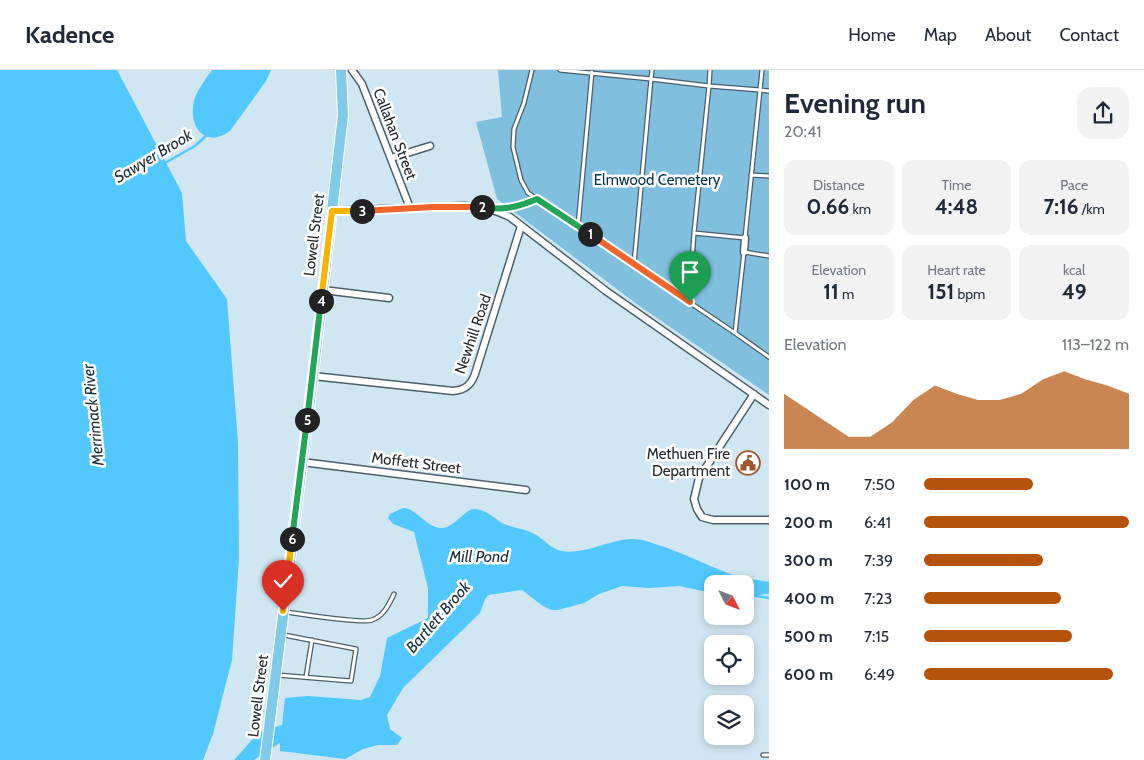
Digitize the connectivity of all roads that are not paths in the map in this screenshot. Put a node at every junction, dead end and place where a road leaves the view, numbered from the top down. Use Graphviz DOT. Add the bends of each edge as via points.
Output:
graph roads {
  1 [pos="341,70"];
  2 [pos="352,70"];
  3 [pos="532,70"];
  4 [pos="560,70"];
  5 [pos="652,70"];
  6 [pos="710,70"];
  7 [pos="762,70"];
  8 [pos="592,72"];
  9 [pos="651,79"];
  10 [pos="709,86"];
  11 [pos="760,90"];
  12 [pos="769,91"];
  13 [pos="430,146"];
  14 [pos="391,158"];
  15 [pos="751,175"];
  16 [pos="769,176"];
  17 [pos="537,199"];
  18 [pos="410,208"];
  19 [pos="496,210"];
  20 [pos="332,211"];
  21 [pos="521,226"];
  22 [pos="578,226"];
  23 [pos="694,233"];
  24 [pos="745,238"];
  25 [pos="744,252"];
  26 [pos="769,256"];
  27 [pos="634,264"];
  28 [pos="322,290"];
  29 [pos="389,298"];
  30 [pos="690,302"];
  31 [pos="735,333"];
  32 [pos="769,357"];
  33 [pos="313,376"];
  34 [pos="754,394"];
  35 [pos="769,404"];
  36 [pos="302,462"];
  37 [pos="526,490"];
  38 [pos="769,520"];
  39 [pos="394,594"];
  40 [pos="283,611"];
  41 [pos="280,634"];
  42 [pos="312,640"];
  43 [pos="276,674"];
  44 [pos="306,677"];
  45 [pos="763,755"];
  46 [pos="769,755"];
  47 [pos="265,757"];
  1 -- 20 [label="main road, Lowell Street" via="343,116"];
  2 -- 14 [label="street, Callahan Street" via="362,84"];
  3 -- 17 [label="lane" via="514,129 513,147 521,180 528,193"];
  4 -- 8 [label="lane"];
  5 -- 9 [label="lane"];
  6 -- 10 [label="lane"];
  7 -- 11 [label="lane"];
  8 -- 9 [label="lane"];
  8 -- 22 [label="lane"];
  9 -- 10 [label="lane"];
  9 -- 27 [label="lane"];
  10 -- 11 [label="lane"];
  10 -- 23 [label="lane"];
  11 -- 12 [label="lane"];
  11 -- 15 [label="lane"];
  13 -- 14 [label="street"];
  14 -- 18 [label="street, Callahan Street"];
  15 -- 16 [label="lane"];
  15 -- 24 [label="lane"];
  17 -- 19 [label="lane"];
  17 -- 22 [label="lane"];
  18 -- 19 [label="street" via="464,206"];
  18 -- 20 [label="street"];
  19 -- 21 [label="street"];
  20 -- 28 [label="main road, Lowell Street"];
  21 -- 33 [label="street, Newhill Road" via="475,374 467,387 453,391"];
  21 -- 34 [label="street"];
  22 -- 27 [label="lane"];
  23 -- 24 [label="lane"];
  23 -- 30 [label="lane"];
  24 -- 25 [label="street"];
  25 -- 26 [label="lane"];
  25 -- 31 [label="lane"];
  27 -- 30 [label="lane"];
  28 -- 29 [label="street"];
  28 -- 33 [label="main road, Lowell Street"];
  30 -- 31 [label="lane"];
  31 -- 32 [label="lane"];
  33 -- 36 [label="main road, Lowell Street"];
  34 -- 35 [label="street"];
  34 -- 38 [label="street" via="698,478 694,499 702,516 713,520"];
  36 -- 37 [label="street, Moffett Street"];
  36 -- 40 [label="main road, Lowell Street"];
  39 -- 40 [label="lane" via="388,607 371,621"];
  40 -- 41 [label="main road, Lowell Street"];
  41 -- 42 [label="lane"];
  41 -- 43 [label="main road, Lowell Street"];
  42 -- 44 [label="lane"];
  42 -- 44 [label="lane" via="356,649 351,681"];
  43 -- 44 [label="lane"];
  43 -- 47 [label="main road, Lowell Street"];
  45 -- 46 [label="lane"];
}
